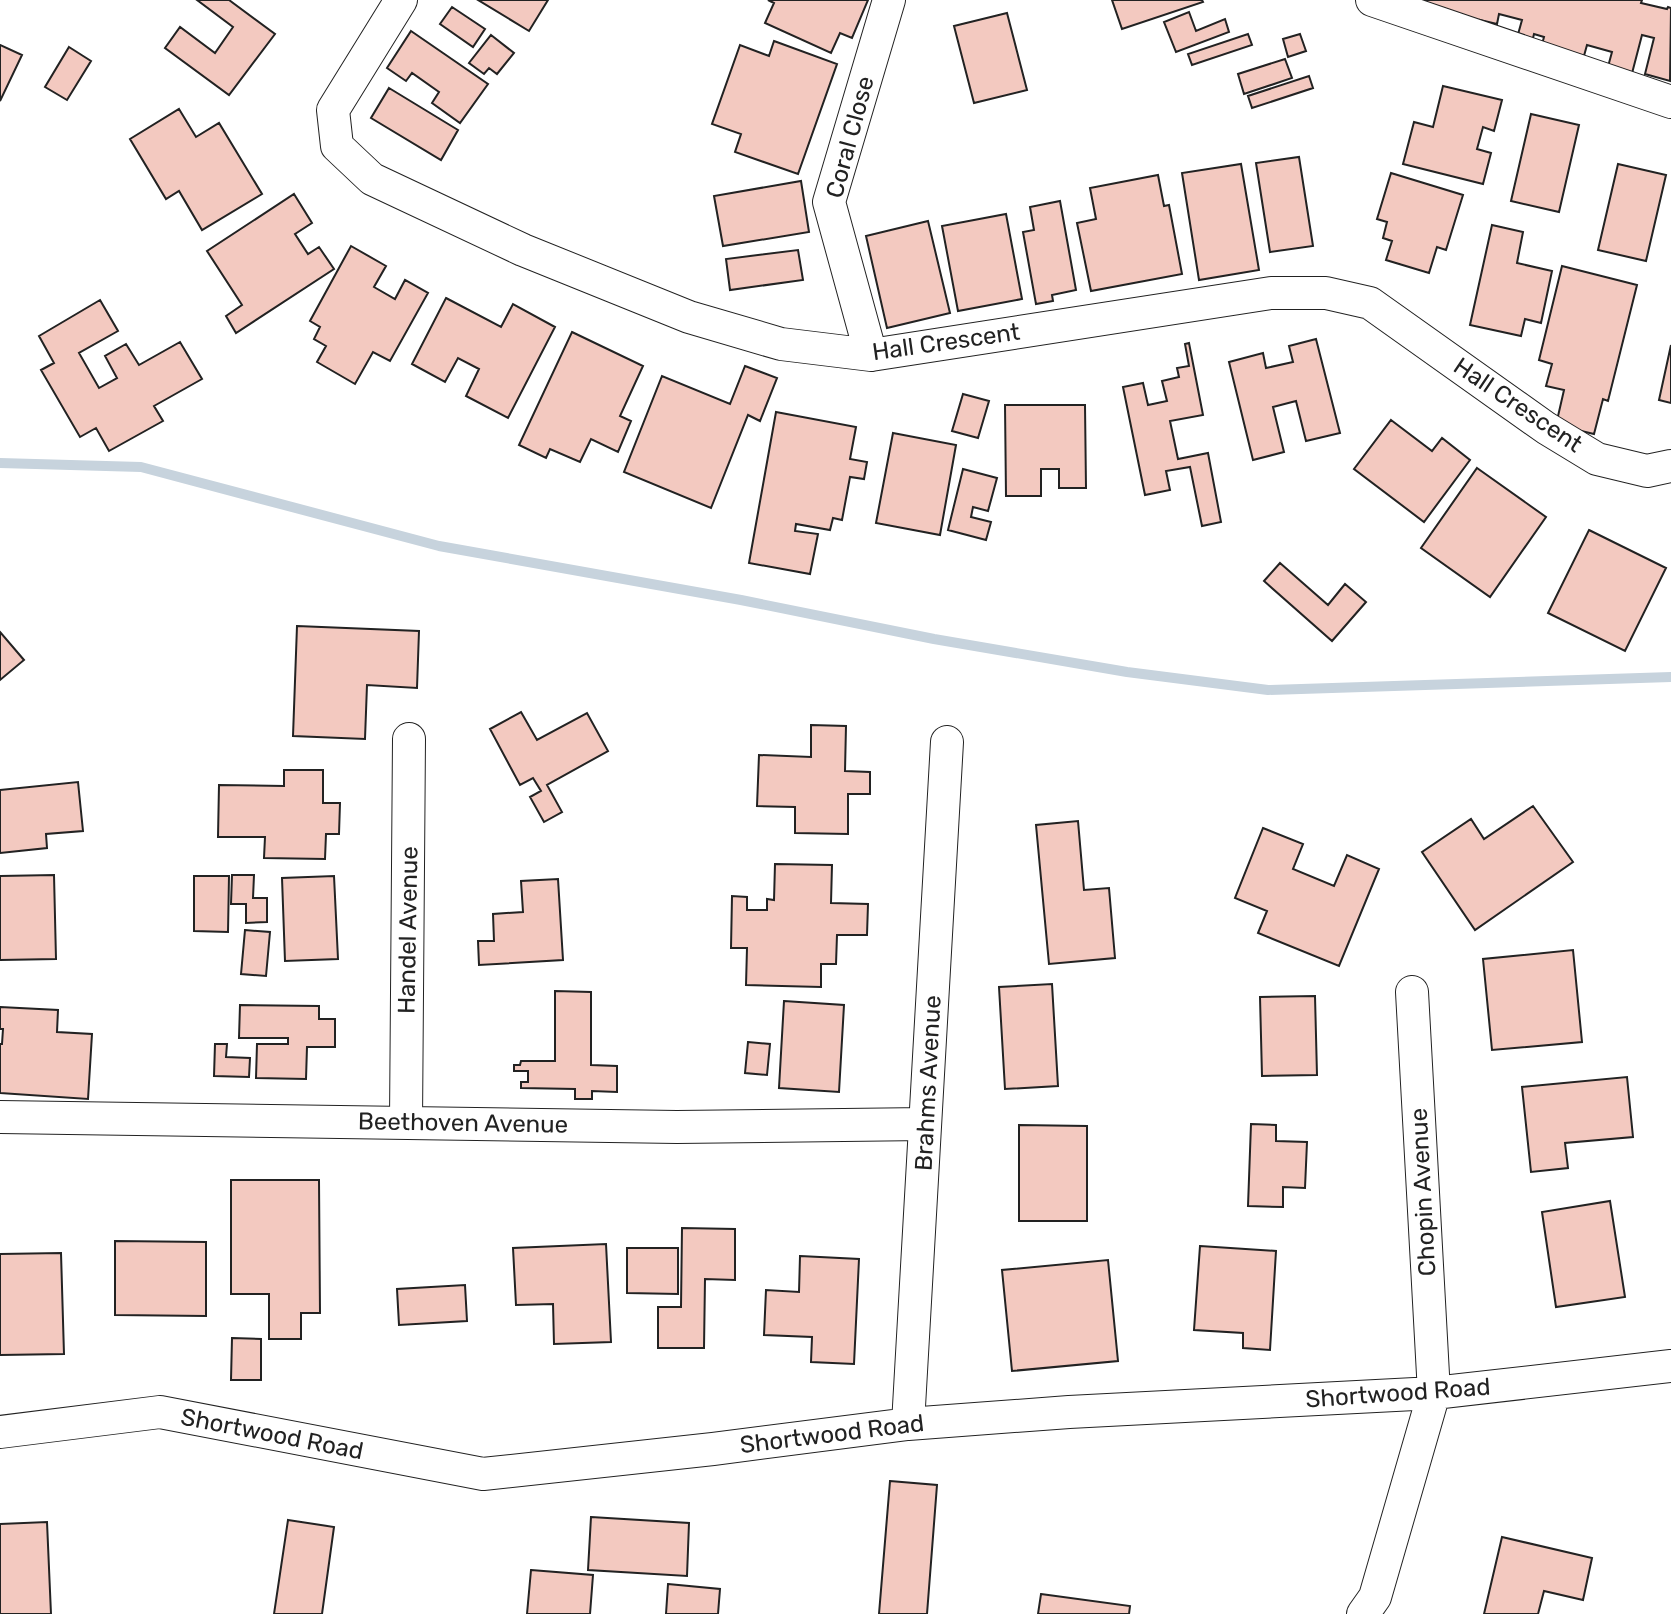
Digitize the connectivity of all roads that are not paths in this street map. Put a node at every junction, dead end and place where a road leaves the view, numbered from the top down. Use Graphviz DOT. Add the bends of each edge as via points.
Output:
graph roads {
  1 [pos="401,0"];
  2 [pos="890,0"];
  3 [pos="1372,0"];
  4 [pos="1671,102"];
  5 [pos="871,355"];
  6 [pos="1671,466"];
  7 [pos="409,739"];
  8 [pos="947,742"];
  9 [pos="1412,992"];
  10 [pos="0,1117"];
  11 [pos="406,1121"];
  12 [pos="925,1125"];
  13 [pos="1671,1366"];
  14 [pos="1434,1393"];
  15 [pos="908,1424"];
  16 [pos="0,1432"];
  17 [pos="1363,1614"];
  1 -- 5 [label="street, Hall Crescent" via="332,110 337,146 372,179 523,250 689,317 781,344"];
  2 -- 5 [label="street, Coral Close" via="829,202"];
  3 -- 4 [label="street"];
  5 -- 6 [label="street, Hall Crescent" via="1271,293 1326,293 1370,303 1597,459 1647,471"];
  7 -- 11 [label="street, Handel Avenue"];
  8 -- 12 [label="street, Brahms Avenue"];
  9 -- 14 [label="street, Chopin Avenue"];
  10 -- 11 [label="street, Beethoven Avenue"];
  11 -- 12 [label="street, Beethoven Avenue" via="677,1127"];
  12 -- 15 [label="street, Brahms Avenue"];
  13 -- 14 [label="street, Shortwood Road"];
  14 -- 15 [label="street, Shortwood Road"];
  14 -- 17 [label="street, Chopin Avenue" via="1375,1597"];
  15 -- 16 [label="street, Shortwood Road" via="483,1474 160,1412"];
}
